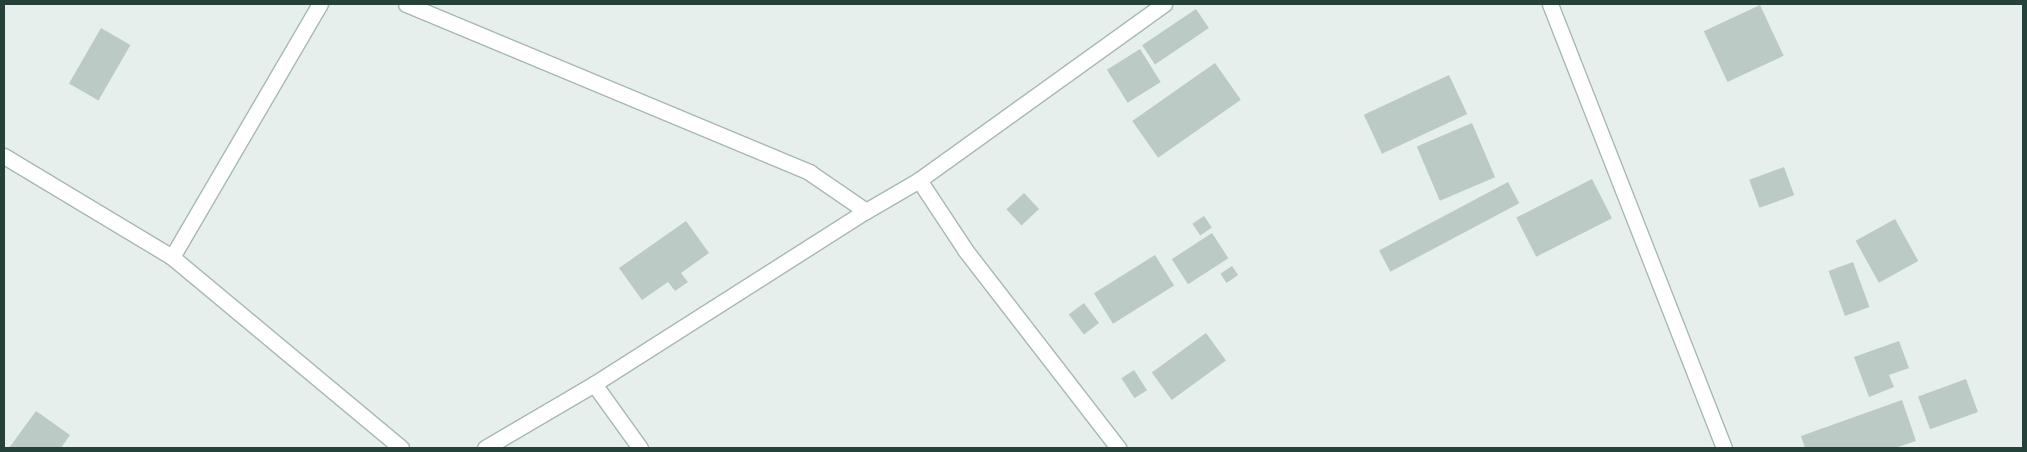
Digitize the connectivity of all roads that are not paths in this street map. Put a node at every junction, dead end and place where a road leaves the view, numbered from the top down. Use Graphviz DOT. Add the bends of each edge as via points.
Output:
graph roads {
  1 [pos="320,4"];
  2 [pos="406,4"];
  3 [pos="1164,4"];
  4 [pos="1550,4"];
  5 [pos="4,156"];
  6 [pos="919,180"];
  7 [pos="866,211"];
  8 [pos="172,257"];
  9 [pos="594,384"];
  10 [pos="400,448"];
  11 [pos="484,448"];
  12 [pos="640,448"];
  13 [pos="1118,448"];
  14 [pos="1724,448"];
  1 -- 8 [label="street"];
  2 -- 7 [label="street" via="809,172"];
  3 -- 6 [label="street"];
  4 -- 14 [label="street"];
  5 -- 8 [label="street"];
  6 -- 7 [label="street"];
  6 -- 13 [label="street" via="966,251"];
  7 -- 9 [label="street"];
  8 -- 10 [label="street"];
  9 -- 11 [label="street"];
  9 -- 12 [label="street"];
}
